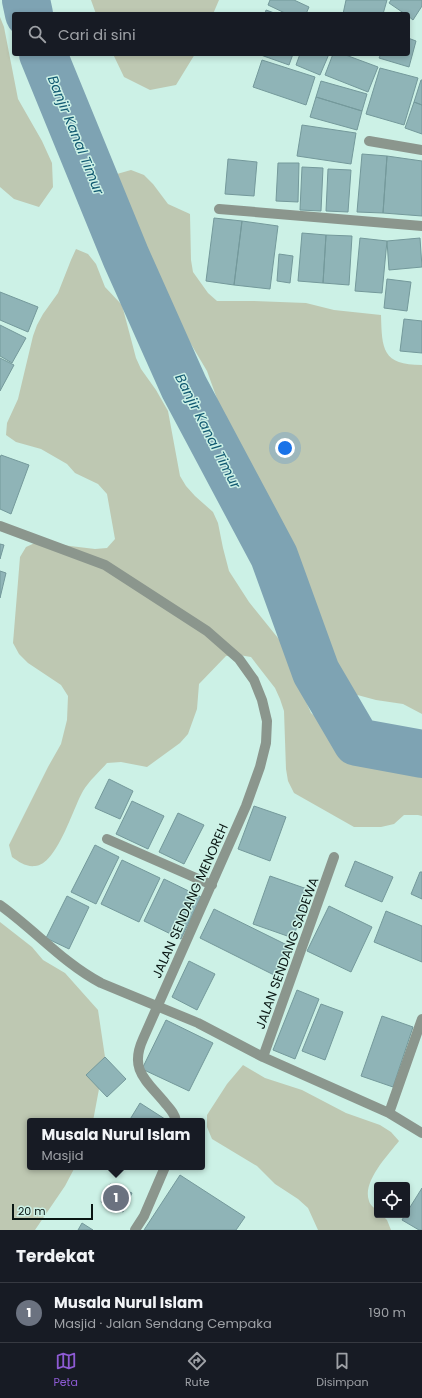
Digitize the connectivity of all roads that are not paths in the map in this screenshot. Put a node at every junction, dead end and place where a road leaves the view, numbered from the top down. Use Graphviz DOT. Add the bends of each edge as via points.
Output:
graph roads {
  1 [pos="369,141"];
  2 [pos="422,150"];
  3 [pos="219,209"];
  4 [pos="422,226"];
  5 [pos="0,526"];
  6 [pos="107,839"];
  7 [pos="334,857"];
  8 [pos="212,885"];
  9 [pos="0,905"];
  10 [pos="158,1007"];
  11 [pos="422,1019"];
  12 [pos="263,1058"];
  13 [pos="389,1113"];
  14 [pos="175,1118"];
  15 [pos="422,1133"];
  16 [pos="164,1170"];
  17 [pos="135,1230"];
  1 -- 2 [label="street"];
  3 -- 4 [label="street"];
  5 -- 8 [label="street, JALAN SENDANG MENOREH" via="105,565 207,631 239,659 254,680 267,721 266,743 246,806"];
  6 -- 8 [label="street"];
  7 -- 12 [label="street, JALAN SENDANG SADEWA"];
  8 -- 10 [label="street, JALAN SENDANG MENOREH"];
  9 -- 10 [label="street" via="86,975"];
  10 -- 12 [label="street" via="198,1023"];
  10 -- 14 [label="street, JALAN SENDANG MENOREH" via="139,1047 137,1064 146,1081"];
  11 -- 13 [label="street"];
  12 -- 13 [label="street"];
  13 -- 15 [label="street"];
  16 -- 17 [label="street" via="144,1216"];
}
